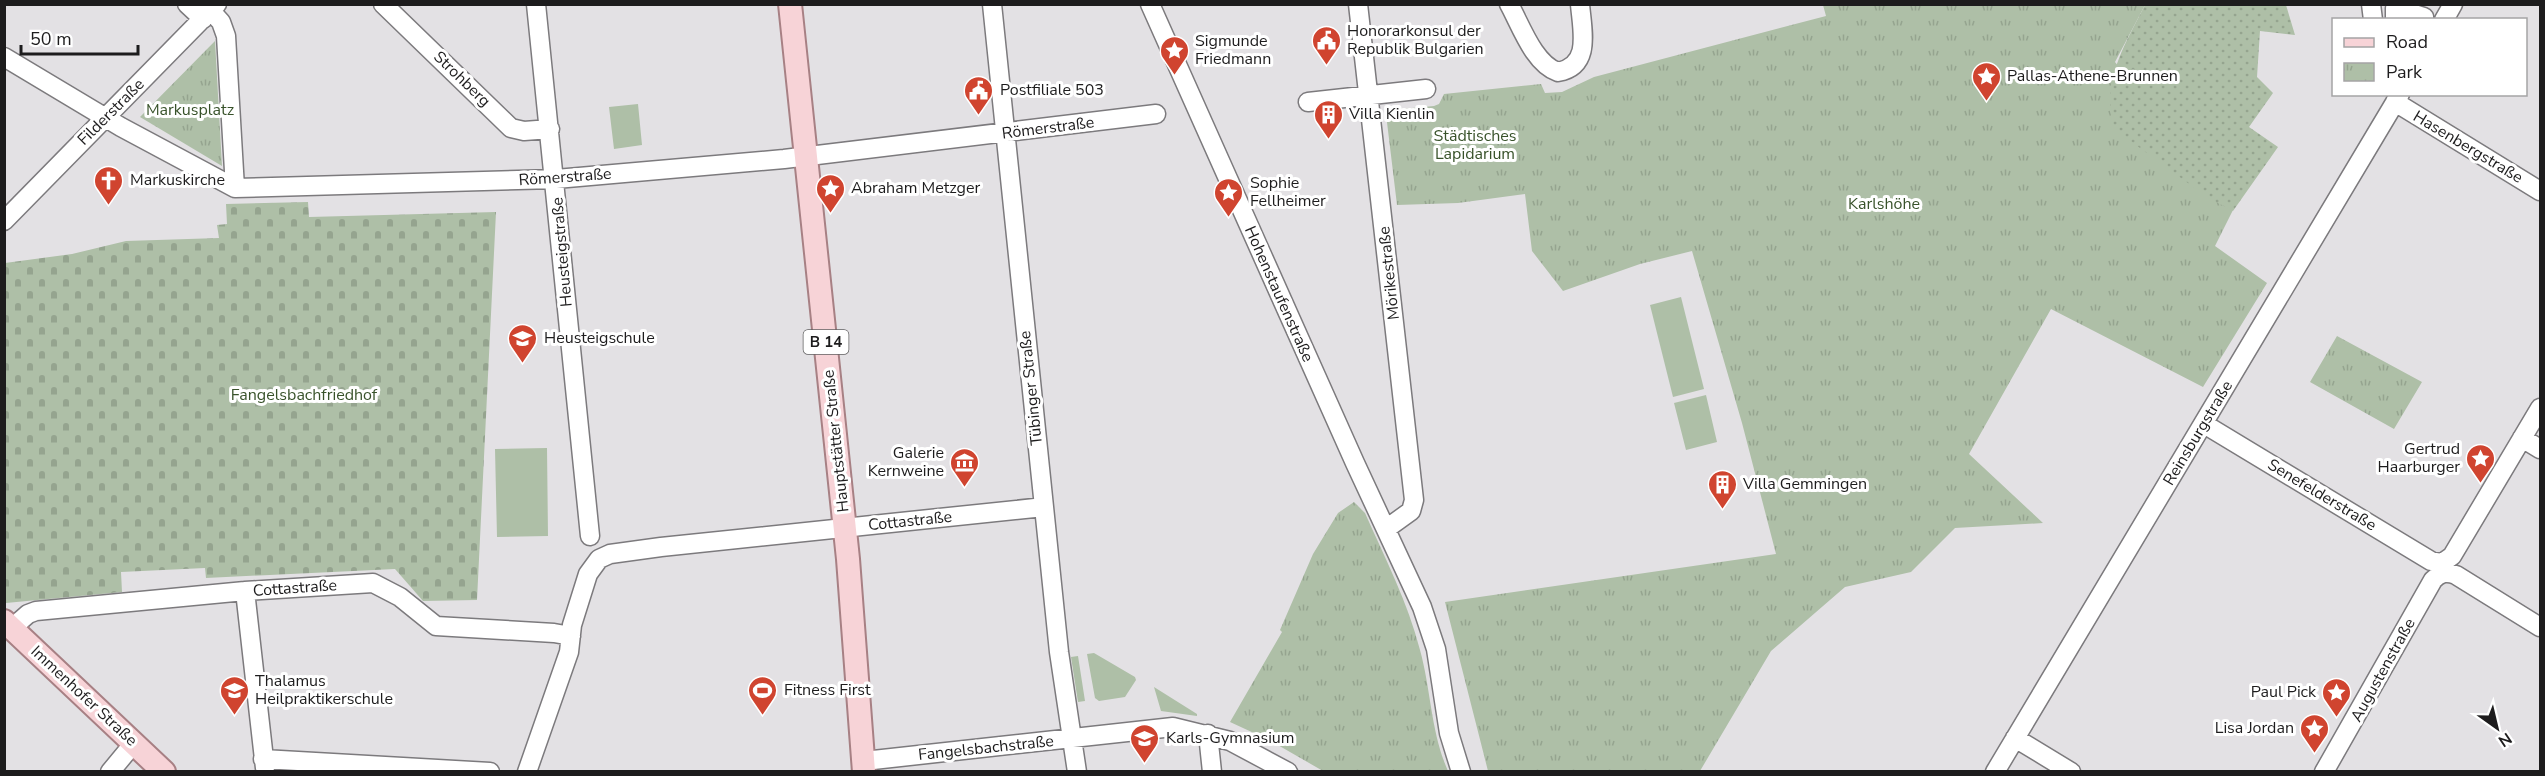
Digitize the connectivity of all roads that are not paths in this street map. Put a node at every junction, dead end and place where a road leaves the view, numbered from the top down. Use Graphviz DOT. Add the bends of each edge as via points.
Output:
graph roads {
  1 [pos="187,4"];
  2 [pos="383,4"];
  3 [pos="537,4"];
  4 [pos="790,4"];
  5 [pos="992,4"];
  6 [pos="1150,4"];
  7 [pos="1358,4"];
  8 [pos="1509,4"];
  9 [pos="1580,4"];
  10 [pos="2453,4"];
  11 [pos="210,12"];
  12 [pos="2395,18"];
  13 [pos="2423,18"];
  14 [pos="2445,18"];
  15 [pos="4,57"];
  16 [pos="1426,89"];
  17 [pos="1367,95"];
  18 [pos="2398,98"];
  19 [pos="1308,102"];
  20 [pos="1156,114"];
  21 [pos="105,117"];
  22 [pos="550,129"];
  23 [pos="1005,133"];
  24 [pos="807,156"];
  25 [pos="556,179"];
  26 [pos="235,188"];
  27 [pos="2541,191"];
  28 [pos="4,221"];
  29 [pos="2541,408"];
  30 [pos="2204,424"];
  31 [pos="2522,438"];
  32 [pos="2541,449"];
  33 [pos="1044,507"];
  34 [pos="844,528"];
  35 [pos="1386,529"];
  36 [pos="590,536"];
  37 [pos="2443,568"];
  38 [pos="245,591"];
  39 [pos="8,624"];
  40 [pos="2541,627"];
  41 [pos="571,636"];
  42 [pos="1208,734"];
  43 [pos="2015,738"];
  44 [pos="1072,739"];
  45 [pos="134,743"];
  46 [pos="264,765"];
  47 [pos="860,768"];
  48 [pos="110,771"];
  49 [pos="164,771"];
  50 [pos="490,771"];
  51 [pos="527,771"];
  52 [pos="1077,771"];
  53 [pos="1212,771"];
  54 [pos="1288,771"];
  55 [pos="1461,771"];
  56 [pos="1995,771"];
  57 [pos="2071,771"];
  58 [pos="2324,771"];
  1 -- 11 [label="street"];
  2 -- 22 [label="street, Strohberg" via="511,128"];
  3 -- 22 [label="street, Heusteigstraße"];
  4 -- 24 [label="main road, Hauptstätter Straße / B 14"];
  5 -- 23 [label="street, Tübinger Straße"];
  6 -- 35 [label="street, Hohenstaufenstraße"];
  7 -- 17 [label="street, Mörikestraße"];
  8 -- 9 [label="street" via="1538,56 1558,72 1575,66 1581,56"];
  10 -- 14 [label="street"];
  11 -- 21 [label="street, Filderstraße"];
  11 -- 26 [label="street" via="221,22 226,36"];
  12 -- 13 [label="street" via="2395,8"];
  15 -- 21 [label="street"];
  16 -- 17 [label="street"];
  17 -- 19 [label="street"];
  17 -- 35 [label="street, Mörikestraße" via="1414,500 1411,511"];
  18 -- 27 [label="street, Hasenbergstraße"];
  18 -- 30 [label="street, Reinsburgstraße"];
  20 -- 23 [label="street, Römerstraße"];
  21 -- 26 [label="street"];
  21 -- 28 [label="street, Filderstraße"];
  22 -- 25 [label="street, Heusteigstraße"];
  23 -- 24 [label="street, Römerstraße"];
  23 -- 33 [label="street, Tübinger Straße"];
  24 -- 25 [label="street, Römerstraße"];
  24 -- 34 [label="main road, Hauptstätter Straße / B 14"];
  25 -- 26 [label="street, Römerstraße"];
  25 -- 36 [label="street, Heusteigstraße"];
  29 -- 31 [label="street, Augustenstraße"];
  30 -- 37 [label="street, Senefelderstraße"];
  30 -- 43 [label="street, Reinsburgstraße"];
  31 -- 32 [label="street"];
  31 -- 37 [label="street, Augustenstraße"];
  33 -- 34 [label="street, Cottastraße"];
  33 -- 44 [label="street, Tübinger Straße"];
  34 -- 41 [label="street, Cottastraße" via="610,554 599,559 588,574"];
  34 -- 47 [label="main road, Hauptstätter Straße / B 14"];
  35 -- 55 [label="street, Hohenstaufenstraße" via="1426,617 1436,649 1449,733"];
  37 -- 40 [label="street, Senefelderstraße"];
  37 -- 58 [label="street, Augustenstraße"];
  38 -- 39 [label="street, Cottastraße" via="36,611"];
  38 -- 41 [label="street, Cottastraße" via="373,583 400,597 436,626"];
  38 -- 46 [label="street"];
  39 -- 45 [label="main road, Immenhofer Straße"];
  41 -- 51 [label="street" via="569,652"];
  42 -- 44 [label="street, Fangelsbachstraße" via="1173,727"];
  42 -- 53 [label="street"];
  42 -- 54 [label="street, Fangelsbachstraße"];
  43 -- 56 [label="street, Reinsburgstraße"];
  43 -- 57 [label="street"];
  44 -- 47 [label="street, Fangelsbachstraße"];
  44 -- 52 [label="street, Tübinger Straße"];
  45 -- 48 [label="street"];
  45 -- 49 [label="main road, Immenhofer Straße"];
  46 -- 50 [label="street"];
}
